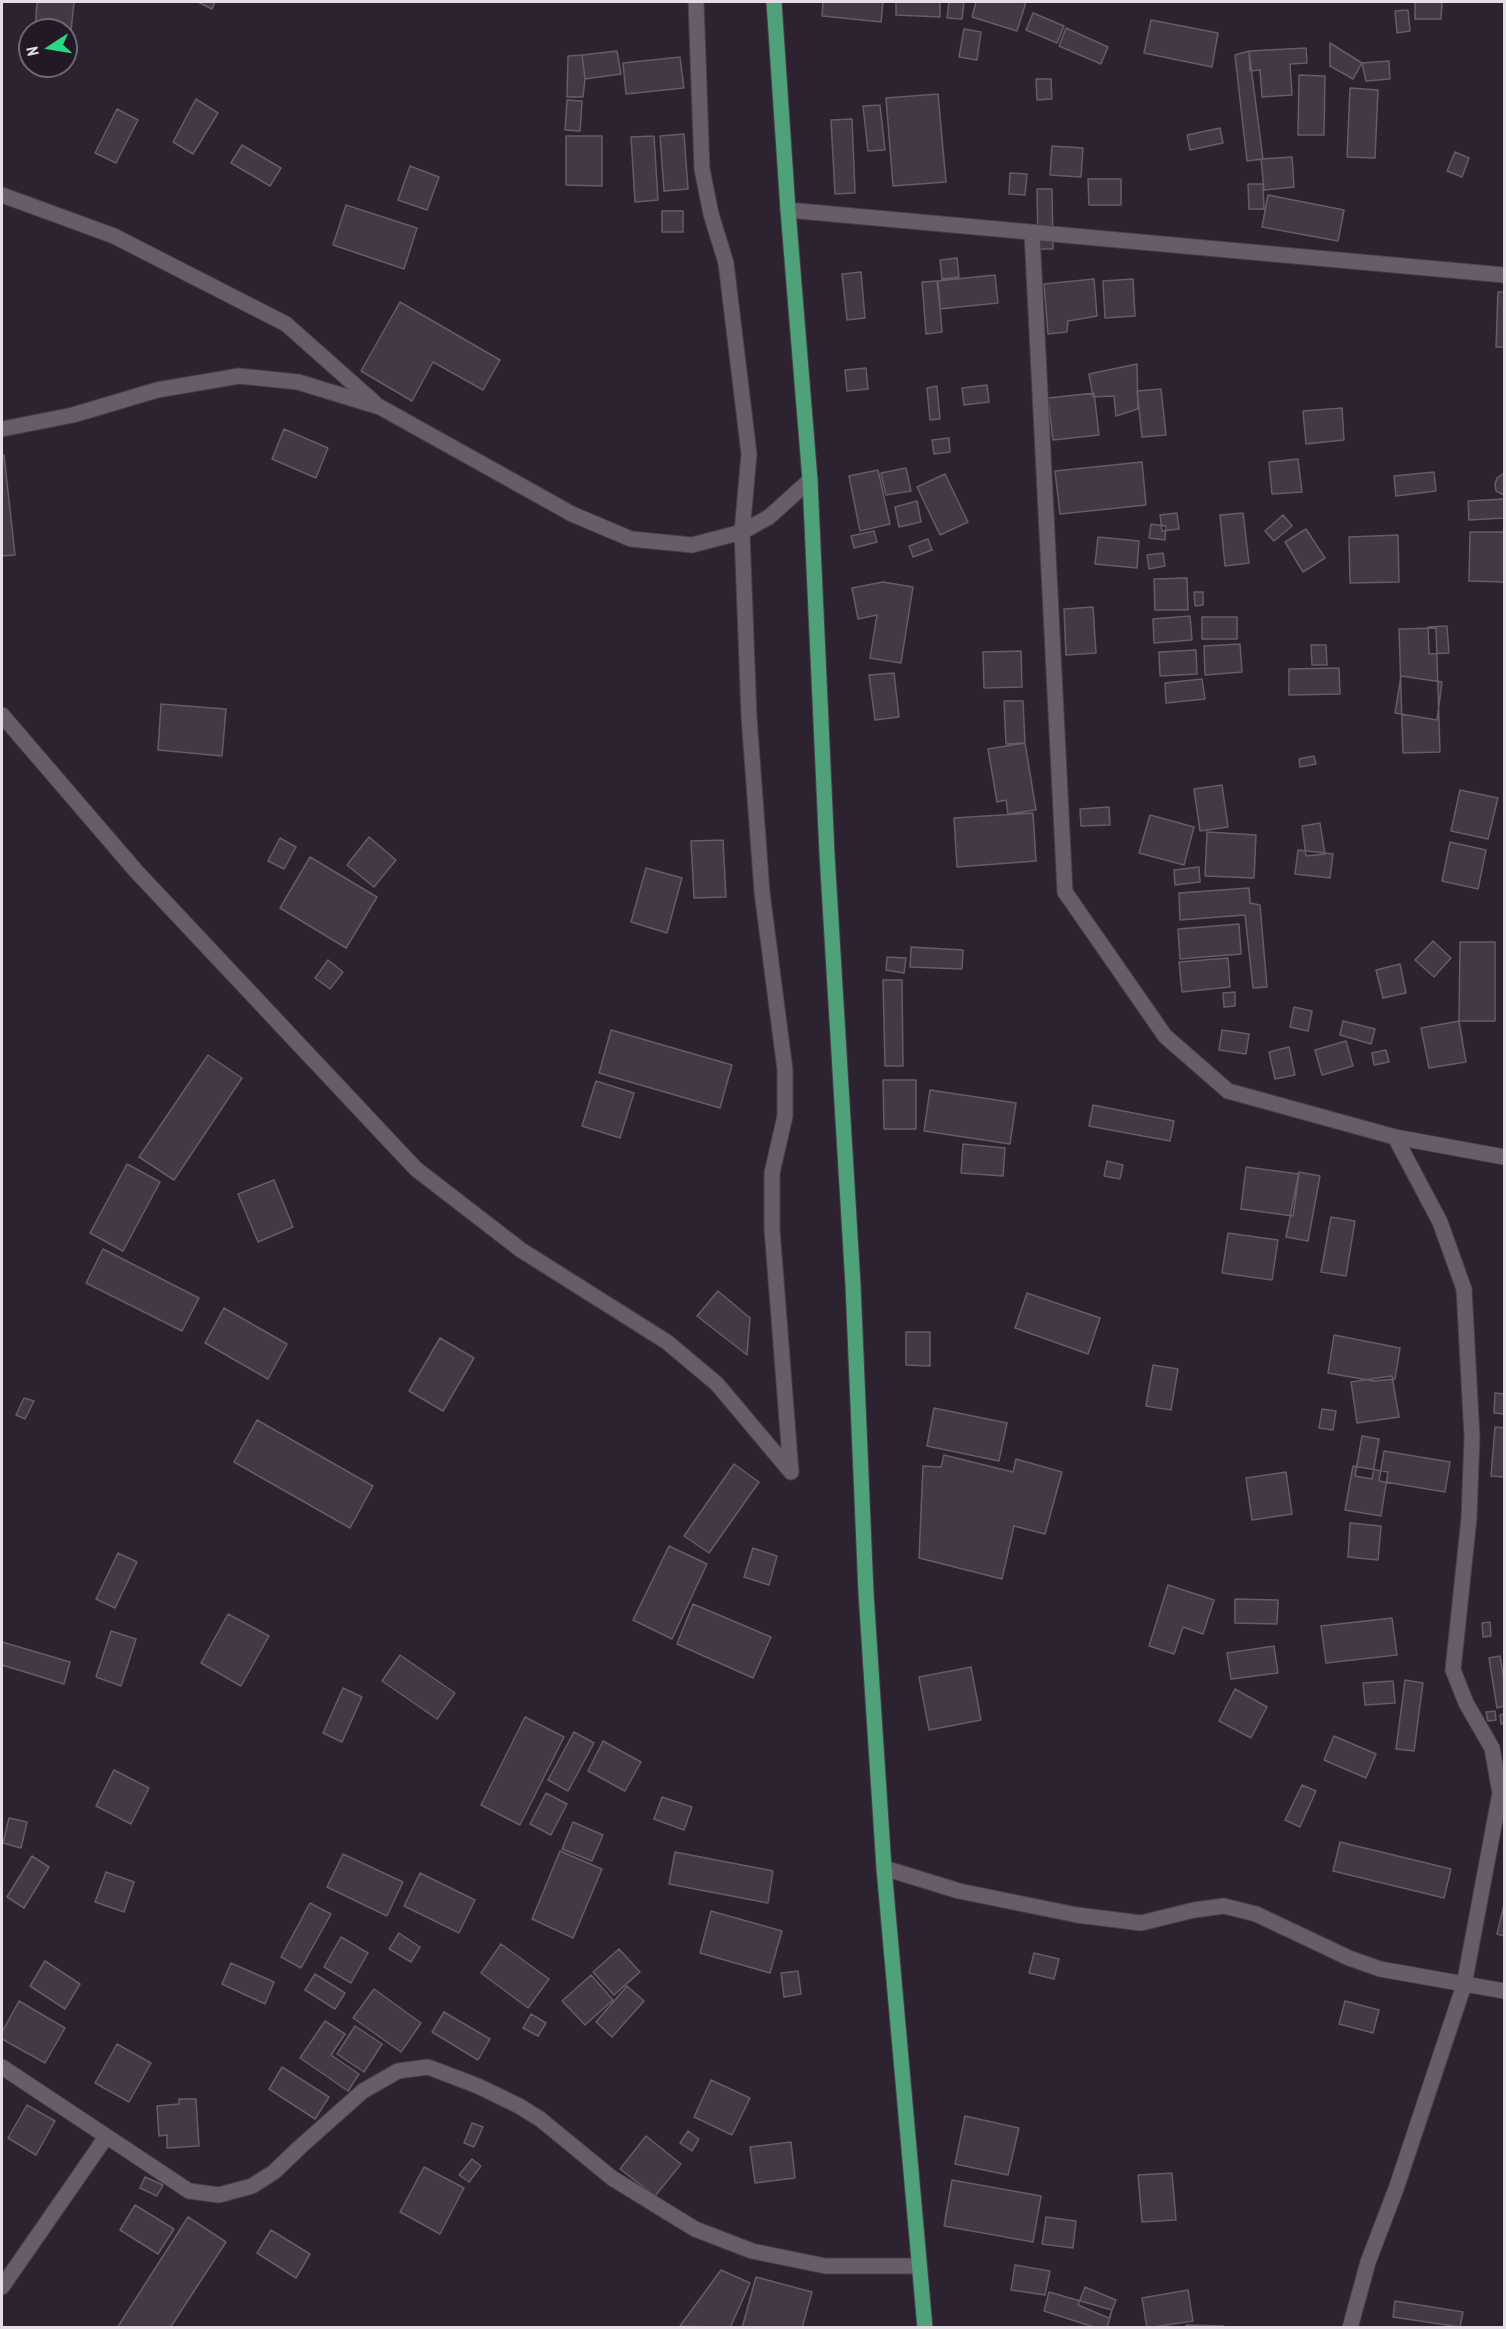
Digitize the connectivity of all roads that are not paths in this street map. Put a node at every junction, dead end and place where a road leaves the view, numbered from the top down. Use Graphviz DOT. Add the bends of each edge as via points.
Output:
graph roads {
  1 [pos="696,2"];
  2 [pos="774,2"];
  3 [pos="2,195"];
  4 [pos="788,210"];
  5 [pos="1032,233"];
  6 [pos="1504,275"];
  7 [pos="380,407"];
  8 [pos="2,429"];
  9 [pos="810,480"];
  10 [pos="742,532"];
  11 [pos="2,715"];
  12 [pos="1395,1137"];
  13 [pos="1504,1156"];
  14 [pos="884,1868"];
  15 [pos="1464,1985"];
  16 [pos="1504,1991"];
  17 [pos="2,2067"];
  18 [pos="106,2137"];
  19 [pos="919,2266"];
  20 [pos="2,2287"];
  21 [pos="925,2328"];
  22 [pos="1350,2328"];
  1 -- 10 [label="street" via="702,169 726,263 749,454"];
  2 -- 4 [label="main road"];
  3 -- 7 [label="street" via="114,236 286,324"];
  4 -- 5 [label="street"];
  4 -- 9 [label="main road"];
  5 -- 6 [label="street"];
  5 -- 12 [label="street" via="1065,892 1165,1036 1228,1091"];
  7 -- 8 [label="street" via="298,382 239,376 157,390 74,415"];
  7 -- 10 [label="street" via="572,514 632,539 692,545"];
  9 -- 10 [label="street" via="769,518"];
  9 -- 14 [label="main road" via="866,1593"];
  10 -- 11 [label="street" via="749,717 762,892 785,1070 785,1116 772,1173 772,1228 791,1473 717,1384 668,1342 521,1250 416,1169 136,871"];
  12 -- 13 [label="street"];
  12 -- 15 [label="street" via="1440,1222 1464,1289 1472,1437 1469,1518 1453,1670 1466,1704 1492,1748 1500,1793"];
  14 -- 15 [label="street" via="959,1891 1077,1915 1142,1923 1224,1906 1256,1914 1380,1969"];
  14 -- 19 [label="main road"];
  15 -- 16 [label="street"];
  15 -- 22 [label="street" via="1368,2262"];
  17 -- 18 [label="street"];
  18 -- 19 [label="street" via="189,2191 219,2195 252,2186 274,2172 363,2091 398,2072 428,2067 519,2106 612,2178 695,2229 752,2250 825,2266"];
  18 -- 20 [label="street"];
  19 -- 21 [label="main road"];
}
